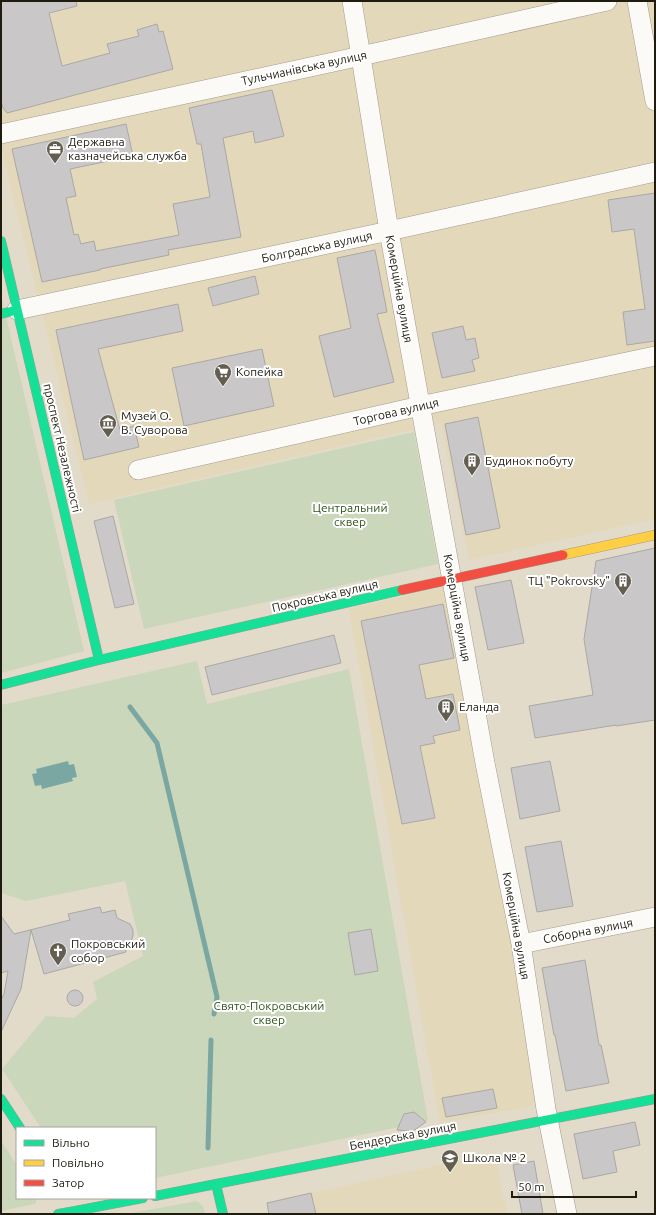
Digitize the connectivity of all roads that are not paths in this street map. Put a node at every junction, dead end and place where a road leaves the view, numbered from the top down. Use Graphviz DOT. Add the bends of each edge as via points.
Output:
graph roads {
  1 [pos="352,1"];
  2 [pos="606,1"];
  3 [pos="637,1"];
  4 [pos="361,56"];
  5 [pos="655,101"];
  6 [pos="1,134"];
  7 [pos="655,172"];
  8 [pos="389,231"];
  9 [pos="1,241"];
  10 [pos="9,312"];
  11 [pos="655,356"];
  12 [pos="420,406"];
  13 [pos="138,470"];
  14 [pos="655,535"];
  15 [pos="452,579"];
  16 [pos="99,660"];
  17 [pos="1,685"];
  18 [pos="655,917"];
  19 [pos="520,944"];
  20 [pos="655,1099"];
  21 [pos="1,1100"];
  22 [pos="548,1119"];
  23 [pos="19,1127"];
  24 [pos="216,1184"];
  25 [pos="156,1196"];
  26 [pos="137,1199"];
  27 [pos="74,1210"];
  28 [pos="58,1214"];
  29 [pos="223,1214"];
  30 [pos="567,1214"];
  1 -- 4 [label="street, Комерційна вулиця"];
  2 -- 4 [label="street, Тульчианівська вулиця"];
  3 -- 5 [label="street"];
  4 -- 6 [label="street, Тульчианівська вулиця"];
  4 -- 8 [label="street, Комерційна вулиця"];
  7 -- 8 [label="street, Болградська вулиця"];
  8 -- 10 [label="street, Болградська вулиця"];
  8 -- 12 [label="street, Комерційна вулиця"];
  9 -- 10 [label="main road, проспект Незалежності"];
  10 -- 16 [label="main road, проспект Незалежності"];
  11 -- 12 [label="street, Торгова вулиця"];
  12 -- 13 [label="street, Торгова вулиця"];
  12 -- 15 [label="street, Комерційна вулиця"];
  14 -- 15 [label="main road, Покровська вулиця"];
  15 -- 16 [label="main road, Покровська вулиця"];
  15 -- 19 [label="street, Комерційна вулиця"];
  16 -- 17 [label="main road, Покровська вулиця"];
  18 -- 19 [label="street, Соборна вулиця"];
  19 -- 22 [label="street, Комерційна вулиця"];
  20 -- 22 [label="main road, Бендерська вулиця"];
  21 -- 23 [label="main road"];
  22 -- 24 [label="main road, Бендерська вулиця"];
  22 -- 30 [label="street, Комерційна вулиця"];
  24 -- 25 [label="main road, Бендерська вулиця"];
  24 -- 29 [label="main road"];
  26 -- 27 [label="main road"];
  27 -- 28 [label="main road"];
}
